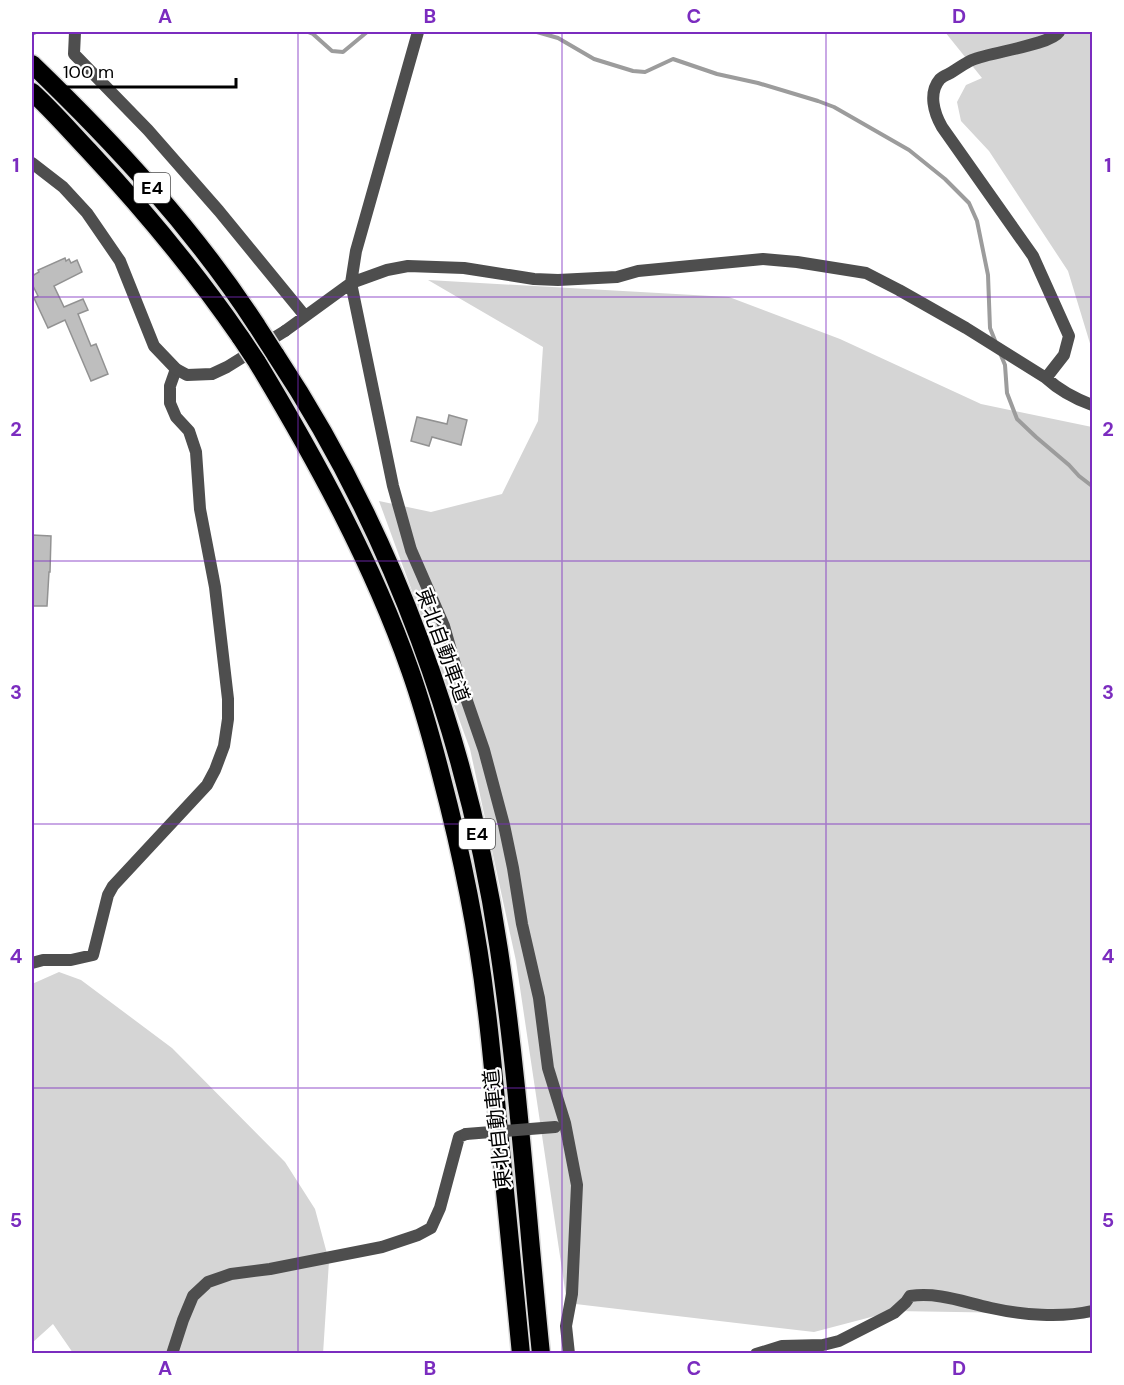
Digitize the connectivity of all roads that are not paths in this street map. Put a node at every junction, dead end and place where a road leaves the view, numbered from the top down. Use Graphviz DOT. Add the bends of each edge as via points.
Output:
graph roads {
  1 [pos="75,32"];
  2 [pos="418,32"];
  3 [pos="1059,32"];
  4 [pos="32,64"];
  5 [pos="32,92"];
  6 [pos="32,163"];
  7 [pos="351,283"];
  8 [pos="305,316"];
  9 [pos="176,369"];
  10 [pos="1046,378"];
  11 [pos="1092,405"];
  12 [pos="32,963"];
  13 [pos="560,1125"];
  14 [pos="1092,1311"];
  15 [pos="172,1353"];
  16 [pos="521,1353"];
  17 [pos="541,1353"];
  18 [pos="569,1353"];
  19 [pos="756,1353"];
  1 -- 8 [label="street" via="74,54 148,130"];
  2 -- 7 [label="street" via="356,251"];
  3 -- 10 [label="street" via="1046,41 970,61 940,79 933,95 942,127 1033,256 1069,336 1064,355"];
  4 -- 17 [label="highway, 東北自動車道 / E4, bridge" via="97,128 176,216 237,296 332,449 386,557 413,622 438,689 468,792 501,961"];
  5 -- 16 [label="highway, 東北自動車道 / E4, bridge" via="121,185 192,270 241,338 352,533 410,670 451,812 480,960"];
  6 -- 9 [label="street" via="63,187 87,213 120,261 154,346"];
  7 -- 8 [label="street"];
  7 -- 10 [label="street" via="408,266 464,268 558,280 617,277 638,271 763,259 797,262 866,273"];
  7 -- 13 [label="street" via="393,486 411,550 444,626 504,825"];
  8 -- 9 [label="street" via="212,374 187,375"];
  9 -- 12 [label="street" via="170,403 189,431 196,452 200,508 215,587 228,699 224,746 207,785 112,886 93,955"];
  10 -- 11 [label="street"];
  13 -- 15 [label="street, bridge" via="459,1137 440,1208 431,1228 418,1235 382,1247 231,1274 208,1282 193,1296"];
  13 -- 18 [label="street" via="577,1185 572,1294 566,1326"];
  14 -- 19 [label="street" via="1042,1316 925,1294 910,1296 894,1313 839,1341 782,1346"];
}
